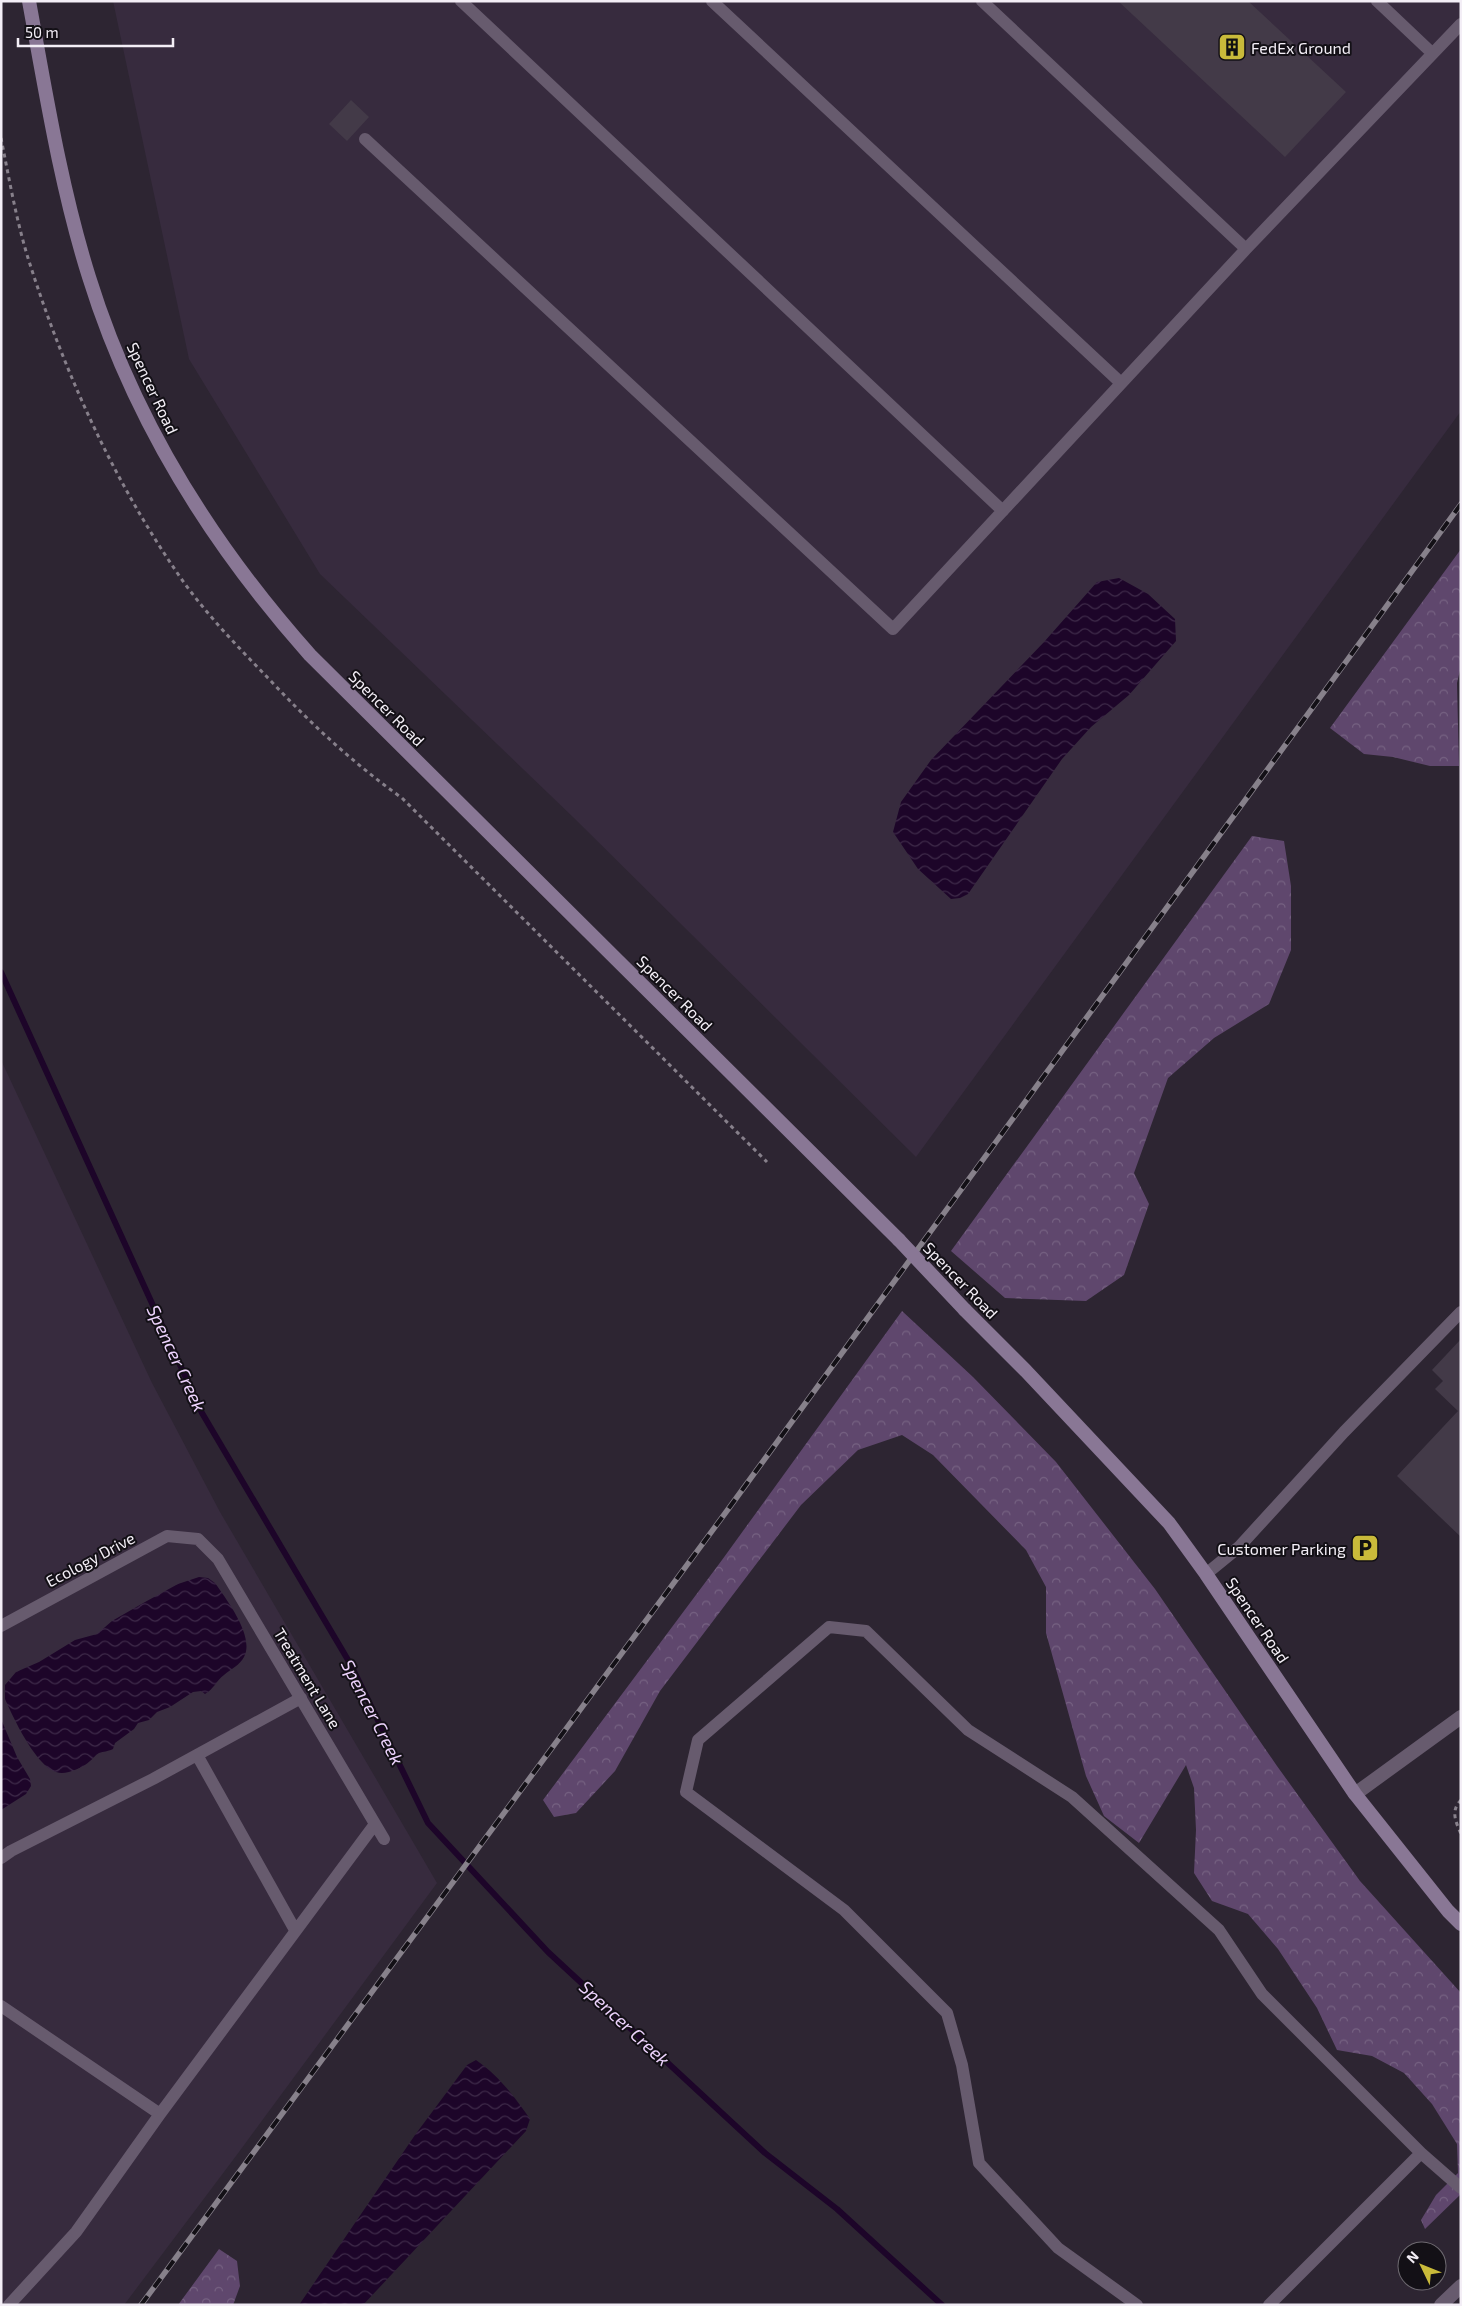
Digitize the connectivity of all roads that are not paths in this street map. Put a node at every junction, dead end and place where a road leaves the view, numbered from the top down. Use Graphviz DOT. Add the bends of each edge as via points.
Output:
graph roads {
  1 [pos="29,1"];
  2 [pos="461,1"];
  3 [pos="712,1"];
  4 [pos="982,1"];
  5 [pos="1377,1"];
  6 [pos="1461,24"];
  7 [pos="1432,53"];
  8 [pos="366,139"];
  9 [pos="1246,249"];
  10 [pos="1121,383"];
  11 [pos="1003,511"];
  12 [pos="1461,1312"];
  13 [pos="198,1539"];
  14 [pos="1206,1574"];
  15 [pos="1,1626"];
  16 [pos="301,1698"];
  17 [pos="1461,1717"];
  18 [pos="197,1755"];
  19 [pos="1355,1794"];
  20 [pos="375,1824"];
  21 [pos="384,1838"];
  22 [pos="1,1858"];
  23 [pos="1461,1924"];
  24 [pos="295,1930"];
  25 [pos="1,2006"];
  26 [pos="160,2114"];
  27 [pos="1421,2153"];
  28 [pos="1461,2188"];
  29 [pos="1461,2286"];
  30 [pos="1275,2303"];
  31 [pos="9,2305"];
  32 [pos="1137,2305"];
  33 [pos="1441,2305"];
  1 -- 14 [label="main road, Spencer Road, bridge" via="68,200 108,334 135,396 170,463 207,524 273,613 310,655 899,1240 1169,1523"];
  2 -- 11 [label="lane"];
  3 -- 10 [label="lane"];
  4 -- 9 [label="lane"];
  5 -- 7 [label="lane"];
  6 -- 7 [label="lane"];
  7 -- 9 [label="lane"];
  8 -- 11 [label="lane" via="893,629"];
  9 -- 10 [label="lane"];
  10 -- 11 [label="lane"];
  12 -- 14 [label="lane" via="1344,1432 1240,1547"];
  13 -- 15 [label="lane, Ecology Drive" via="167,1536"];
  13 -- 16 [label="lane, Treatment Lane" via="218,1559"];
  14 -- 19 [label="main road, Spencer Road"];
  16 -- 18 [label="lane"];
  16 -- 20 [label="lane, Treatment Lane"];
  17 -- 19 [label="street"];
  18 -- 22 [label="lane"];
  18 -- 24 [label="lane"];
  19 -- 23 [label="main road, Spencer Road"];
  20 -- 21 [label="lane, Treatment Lane"];
  20 -- 24 [label="lane"];
  24 -- 26 [label="lane"];
  25 -- 26 [label="lane"];
  26 -- 31 [label="lane" via="76,2232"];
  27 -- 28 [label="lane"];
  27 -- 30 [label="lane"];
  27 -- 32 [label="lane" via="1262,1994 1219,1930 1072,1797 968,1730 866,1631 829,1627 698,1740 686,1792 844,1910 947,2013 962,2065 978,2163 1058,2248"];
  29 -- 33 [label="street"];
}
